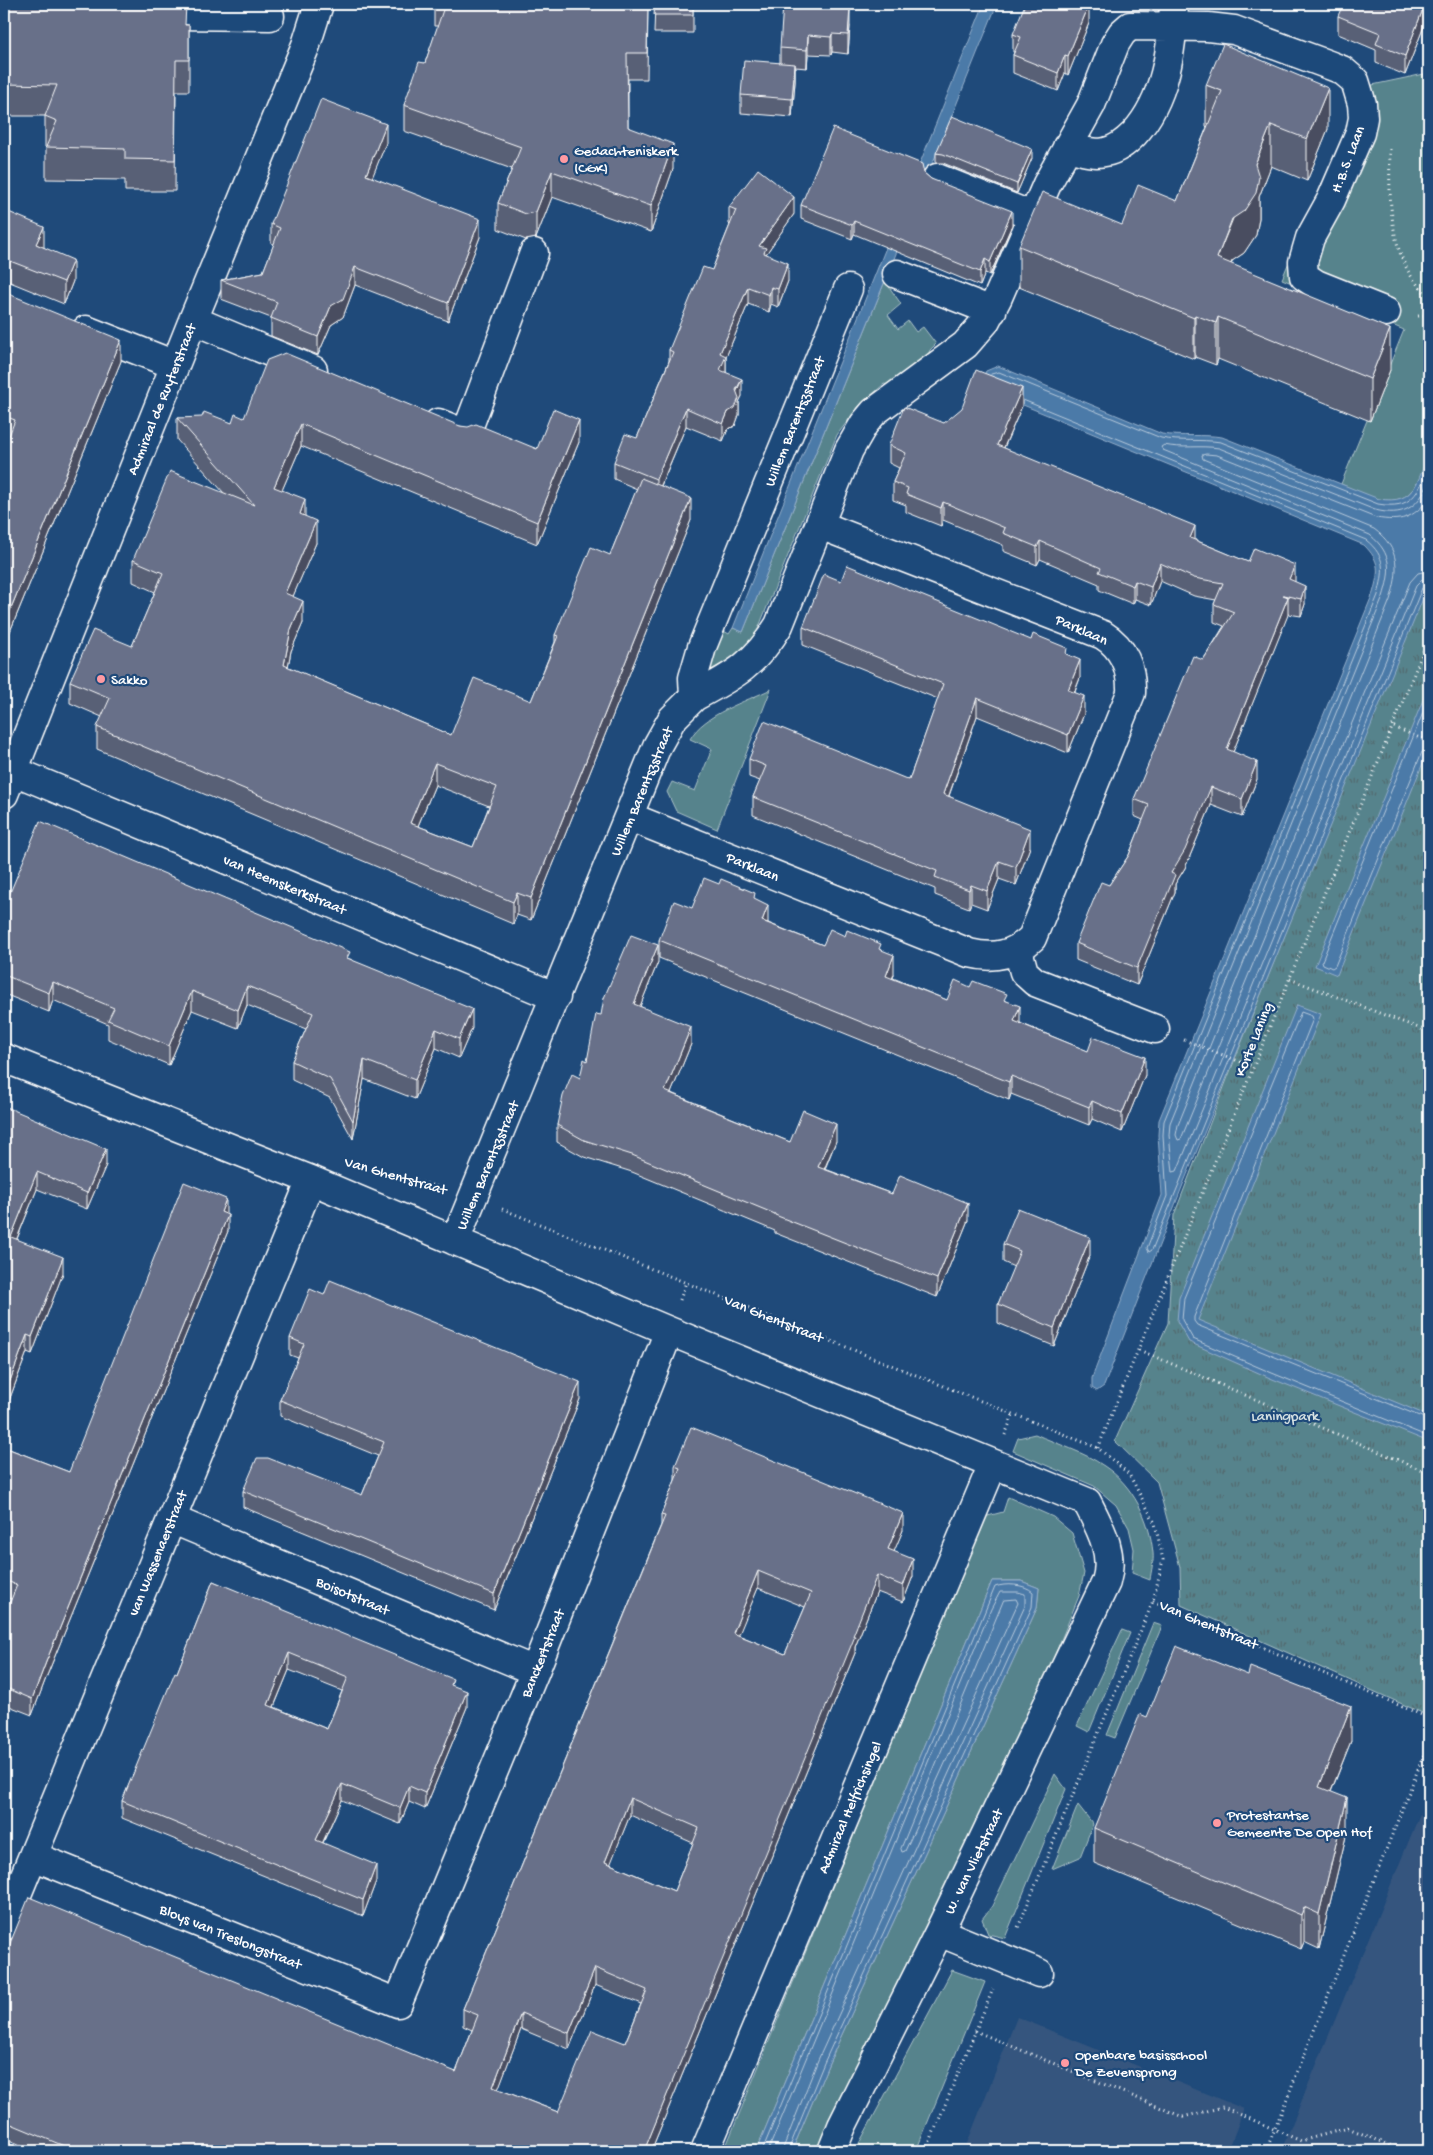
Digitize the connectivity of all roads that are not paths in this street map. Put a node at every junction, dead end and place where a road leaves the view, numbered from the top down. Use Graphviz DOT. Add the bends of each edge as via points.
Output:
graph roads {
  1 [pos="84,4"];
  2 [pos="319,4"];
  3 [pos="270,16"];
  4 [pos="1173,16"];
  5 [pos="1067,147"];
  6 [pos="937,178"];
  7 [pos="1032,216"];
  8 [pos="534,253"];
  9 [pos="897,274"];
  10 [pos="848,289"];
  11 [pos="992,311"];
  12 [pos="1386,312"];
  13 [pos="193,320"];
  14 [pos="63,321"];
  15 [pos="175,365"];
  16 [pos="338,381"];
  17 [pos="411,411"];
  18 [pos="820,525"];
  19 [pos="694,697"];
  20 [pos="9,782"];
  21 [pos="630,817"];
  22 [pos="1018,950"];
  23 [pos="556,997"];
  24 [pos="1166,1033"];
  25 [pos="4,1058"];
  26 [pos="311,1180"];
  27 [pos="455,1241"];
  28 [pos="669,1331"];
  29 [pos="994,1464"];
  30 [pos="171,1519"];
  31 [pos="535,1671"];
  32 [pos="32,1856"];
  33 [pos="4,1926"];
  34 [pos="939,1932"];
  35 [pos="411,1973"];
  36 [pos="1039,1973"];
  37 [pos="705,2151"];
  38 [pos="832,2151"];
  1 -- 3 [label="street" via="84,14"];
  2 -- 13 [label="street, Admiraal de Ruyterstraat" via="306,45"];
  4 -- 5 [label="street, H.B.S. Laan" via="1130,26 1122,33 1086,117"];
  4 -- 5 [label="street" via="1165,74 1150,112 1139,128 1117,149 1106,152"];
  4 -- 12 [label="street, H.B.S. Laan" via="1208,27 1234,30 1342,70 1355,81 1362,107 1360,133 1331,200 1310,238 1302,268 1304,276 1316,284"];
  5 -- 7 [label="street, H.B.S. Laan"];
  6 -- 7 [label="street"];
  7 -- 11 [label="street, H.B.S. Laan"];
  8 -- 17 [label="street" via="466,434"];
  9 -- 11 [label="street"];
  10 -- 19 [label="street, Willem Barentszstraat" via="702,647 693,678"];
  11 -- 18 [label="street, H.B.S. Laan" via="965,345 886,402 864,424 849,450"];
  13 -- 15 [label="street, Admiraal de Ruyterstraat"];
  13 -- 16 [label="street"];
  14 -- 15 [label="street"];
  15 -- 20 [label="street, Admiraal de Ruyterstraat"];
  18 -- 19 [label="street" via="770,640 747,666"];
  18 -- 22 [label="street, Parklaan" via="1103,635 1117,647 1128,666 1131,685 1128,702 1036,931"];
  19 -- 21 [label="street, Willem Barentszstraat" via="664,732"];
  20 -- 23 [label="street, van Heemskerkstraat"];
  21 -- 22 [label="street, Parklaan" via="968,953 990,957"];
  21 -- 23 [label="street, Willem Barentszstraat"];
  22 -- 24 [label="street" via="1024,972 1036,982"];
  23 -- 27 [label="street, Willem Barentszstraat"];
  25 -- 26 [label="street"];
  26 -- 27 [label="street"];
  26 -- 30 [label="street, van Wassenaerstraat"];
  27 -- 28 [label="street"];
  28 -- 29 [label="street"];
  28 -- 31 [label="street, Banckertstraat"];
  29 -- 34 [label="street, W. van Vlietstraat" via="1087,1502 1104,1536 1110,1569"];
  29 -- 37 [label="street, Admiraal Helfrichsingel"];
  30 -- 31 [label="street, Boisotstraat"];
  30 -- 32 [label="street, van Wassenaerstraat"];
  31 -- 35 [label="street, Banckertstraat"];
  32 -- 33 [label="street, van Wassenaerstraat"];
  32 -- 35 [label="street, Bloys van Treslongstraat" via="398,2004"];
  34 -- 36 [label="street"];
  34 -- 38 [label="street, W. van Vlietstraat"];
}
